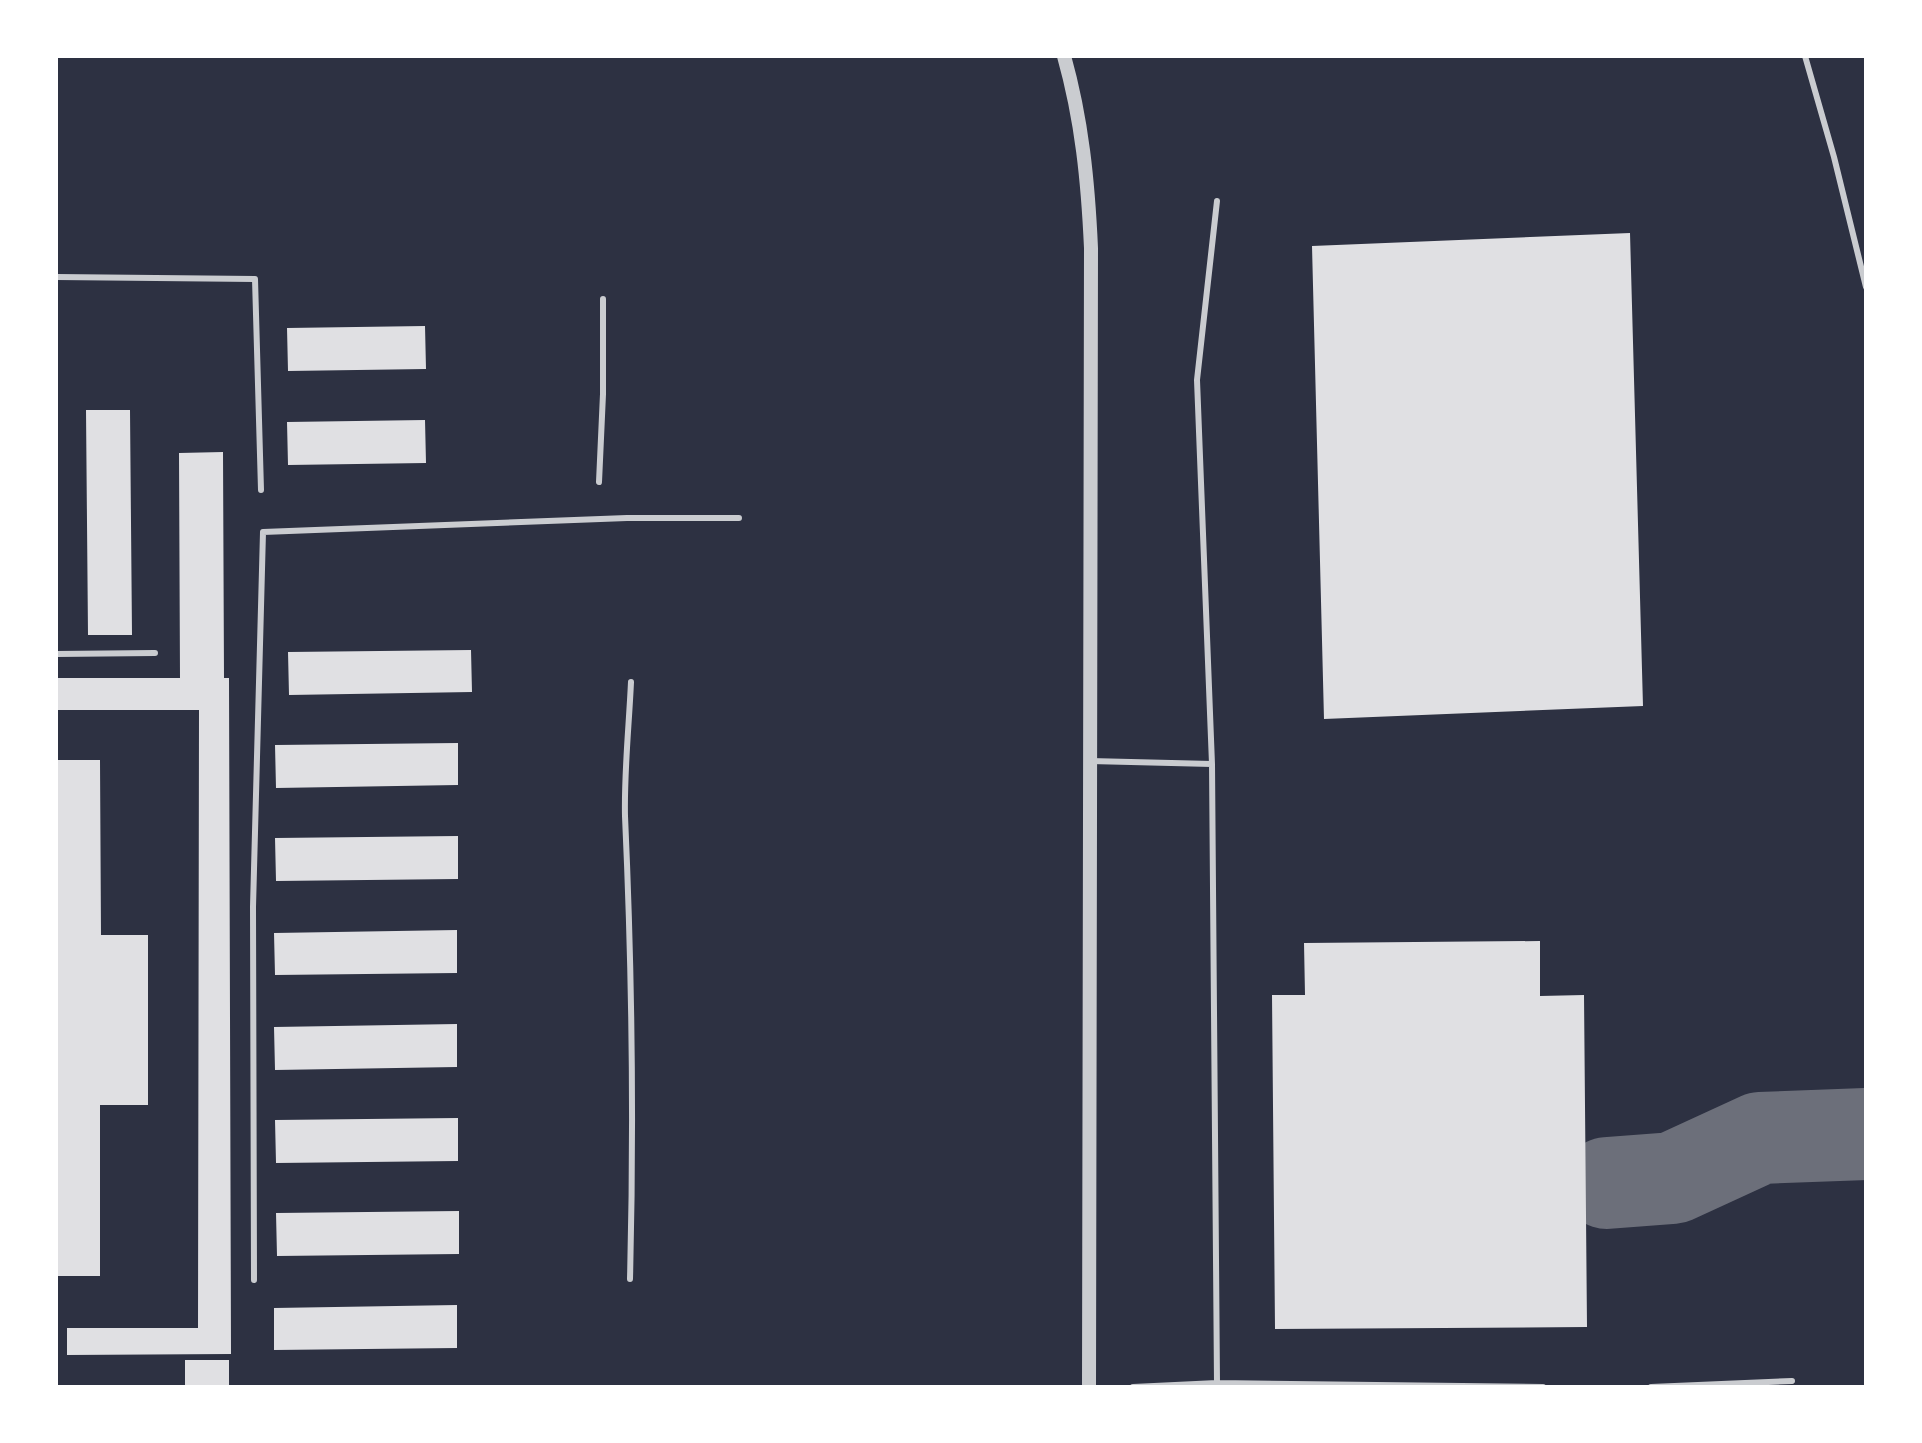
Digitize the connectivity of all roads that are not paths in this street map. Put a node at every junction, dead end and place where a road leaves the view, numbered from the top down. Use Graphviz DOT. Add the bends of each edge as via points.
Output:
graph roads {
  1 [pos="1064,56"];
  2 [pos="1805,56"];
  3 [pos="1217,201"];
  4 [pos="56,277"];
  5 [pos="1866,287"];
  6 [pos="603,299"];
  7 [pos="599,482"];
  8 [pos="261,490"];
  9 [pos="739,518"];
  10 [pos="155,653"];
  11 [pos="56,654"];
  12 [pos="631,682"];
  13 [pos="1090,761"];
  14 [pos="1212,764"];
  15 [pos="630,1279"];
  16 [pos="254,1280"];
  17 [pos="1792,1381"];
  18 [pos="1217,1383"];
  19 [pos="1089,1387"];
  20 [pos="1133,1387"];
  21 [pos="1543,1387"];
  22 [pos="1651,1387"];
  1 -- 13 [label="street" via="1081,124 1091,248"];
  2 -- 5 [label="lane"];
  3 -- 14 [label="lane" via="1197,380"];
  4 -- 8 [label="lane" via="255,279"];
  6 -- 7 [label="lane"];
  9 -- 16 [label="lane" via="263,532 253,907"];
  10 -- 11 [label="lane"];
  12 -- 15 [label="lane" via="625,815 631,999"];
  13 -- 14 [label="lane"];
  13 -- 19 [label="street"];
  14 -- 18 [label="lane"];
  17 -- 22 [label="lane"];
  18 -- 20 [label="lane"];
  18 -- 21 [label="lane"];
}
